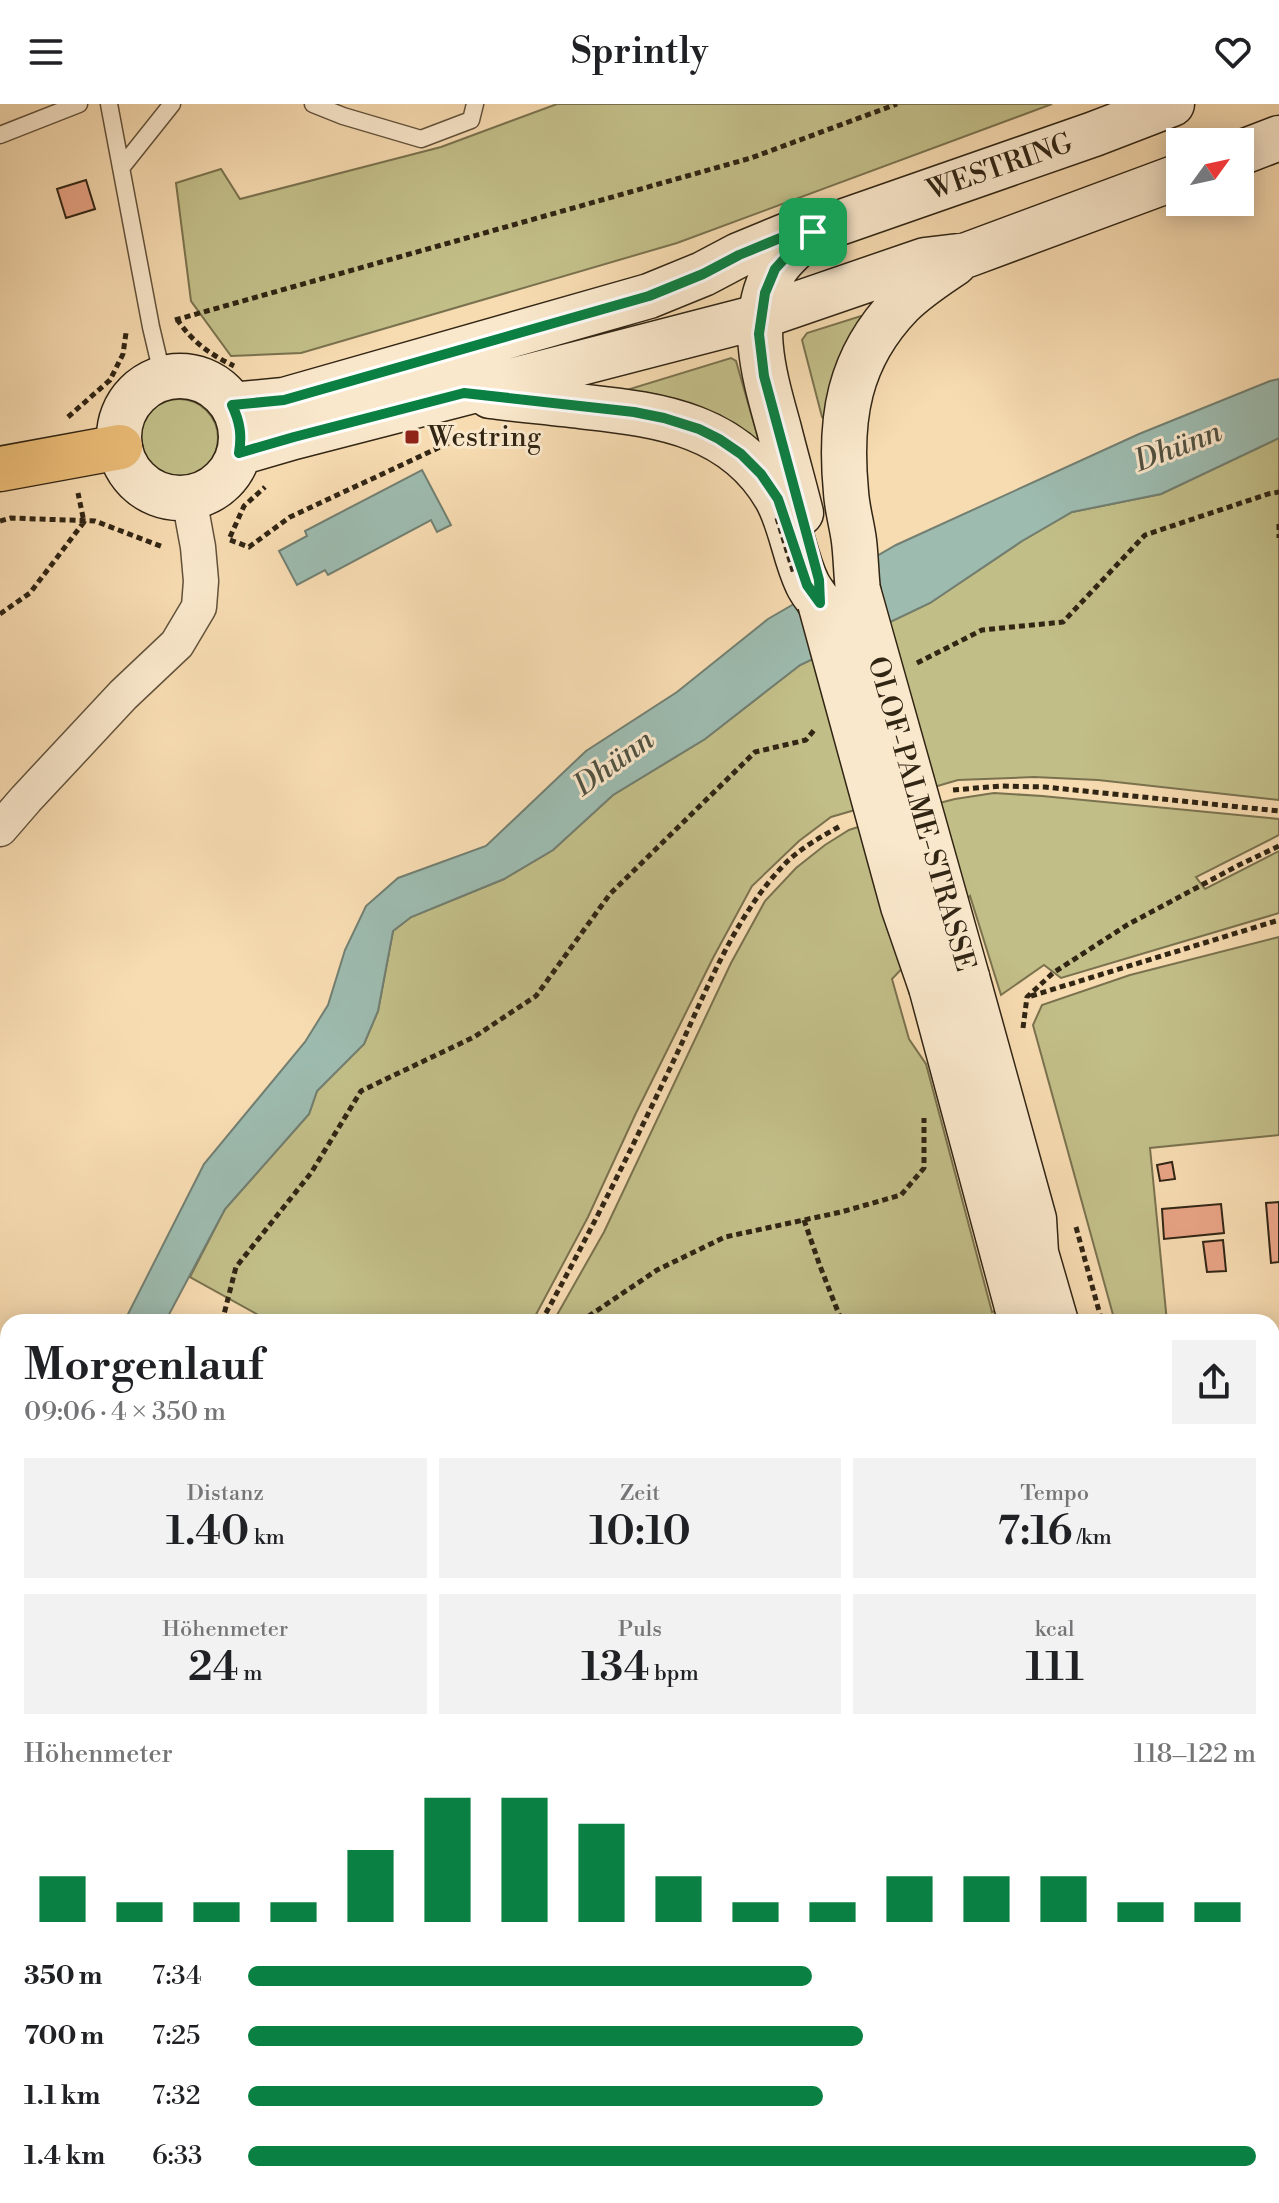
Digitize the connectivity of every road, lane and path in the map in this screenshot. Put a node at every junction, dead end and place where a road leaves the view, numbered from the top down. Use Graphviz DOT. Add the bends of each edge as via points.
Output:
graph roads {
  1 [pos="79,104"];
  2 [pos="109,104"];
  3 [pos="172,104"];
  4 [pos="313,104"];
  5 [pos="475,104"];
  6 [pos="897,104"];
  7 [pos="1172,104"];
  8 [pos="0,135"];
  9 [pos="1279,138"];
  10 [pos="1254,148"];
  11 [pos="121,168"];
  12 [pos="1166,181"];
  13 [pos="813,232"];
  14 [pos="967,255"];
  15 [pos="684,282"];
  16 [pos="762,316"];
  17 [pos="151,327"];
  18 [pos="163,378"];
  19 [pos="232,405"];
  20 [pos="470,412"];
  21 [pos="811,434"];
  22 [pos="120,447"];
  23 [pos="239,453"];
  24 [pos="0,469"];
  25 [pos="1279,492"];
  26 [pos="189,498"];
  27 [pos="770,505"];
  28 [pos="777,518"];
  29 [pos="0,521"];
  30 [pos="1279,524"];
  31 [pos="1279,538"];
  32 [pos="229,539"];
  33 [pos="839,597"];
  34 [pos="0,614"];
  35 [pos="913,666"];
  36 [pos="816,728"];
  37 [pos="946,791"];
  38 [pos="1279,811"];
  39 [pos="851,820"];
  40 [pos="0,829"];
  41 [pos="1279,846"];
  42 [pos="1279,920"];
  43 [pos="949,982"];
  44 [pos="924,1107"];
  45 [pos="1034,1219"];
  46 [pos="804,1220"];
  47 [pos="224,1314"];
  48 [pos="546,1314"];
  49 [pos="592,1314"];
  50 [pos="839,1314"];
  51 [pos="1019,1314"];
  52 [pos="1054,1314"];
  53 [pos="1069,1314"];
  1 -- 8 [label="lane"];
  2 -- 11 [label="lane"];
  3 -- 11 [label="lane"];
  4 -- 5 [label="lane" via="421,139 471,120"];
  6 -- 17 [label="path" via="751,158"];
  7 -- 13 [label="main road, WESTRING"];
  9 -- 10 [label="main road"];
  11 -- 17 [label="lane"];
  12 -- 14 [label="main road"];
  13 -- 15 [label="main road, WESTRING" via="790,234"];
  13 -- 16 [label="main road" via="775,269"];
  14 -- 16 [label="main road" via="925,260"];
  14 -- 21 [label="main road" via="900,305 867,352 848,399"];
  15 -- 16 [label="main road, OLOF-PALME-STRASSE" via="730,296"];
  15 -- 19 [label="main road, WESTRING" via="284,400"];
  16 -- 20 [label="main road"];
  16 -- 21 [label="main road, OLOF-PALME-STRASSE" via="785,347"];
  17 -- 18 [label="lane"];
  18 -- 19 [label="main road" via="202,380"];
  18 -- 22 [label="main road" via="128,404"];
  19 -- 23 [label="main road" via="242,437"];
  20 -- 23 [label="main road" via="294,437"];
  20 -- 32 [label="path" via="290,517 249,547"];
  20 -- 33 [label="main road" via="634,412 699,429 741,454 761,474 778,499 807,585"];
  21 -- 33 [label="main road, OLOF-PALME-STRASSE" via="819,580"];
  21 -- 33 [label="main road" via="846,495 854,540"];
  22 -- 24 [label="main road"];
  22 -- 26 [label="main road" via="144,487"];
  23 -- 26 [label="main road" via="226,478"];
  25 -- 35 [label="path" via="1145,535 1063,622 982,630"];
  26 -- 40 [label="street" via="198,547 199,607 177,644"];
  27 -- 28 [label="path"];
  29 -- 34 [label="path" via="84,522 30,593"];
  30 -- 31 [label="path"];
  33 -- 43 [label="main road, OLOF-PALME-STRASSE, bridge" via="903,906"];
  36 -- 47 [label="path" via="806,740 755,752 610,894 536,996 474,1037 361,1091 311,1173 236,1267"];
  37 -- 38 [label="path" via="1045,787"];
  39 -- 48 [label="path" via="783,865 746,914"];
  41 -- 42 [label="path" via="1127,925 1053,973 1027,997"];
  43 -- 45 [label="main road, OLOF-PALME-STRASSE"];
  43 -- 51 [label="main road, OLOF-PALME-STRASSE"];
  44 -- 46 [label="path" via="924,1168 901,1195"];
  45 -- 52 [label="main road, OLOF-PALME-STRASSE" via="1036,1253"];
  45 -- 53 [label="main road" via="1052,1251"];
  46 -- 49 [label="path" via="725,1237 657,1270"];
  46 -- 50 [label="path"];
}
